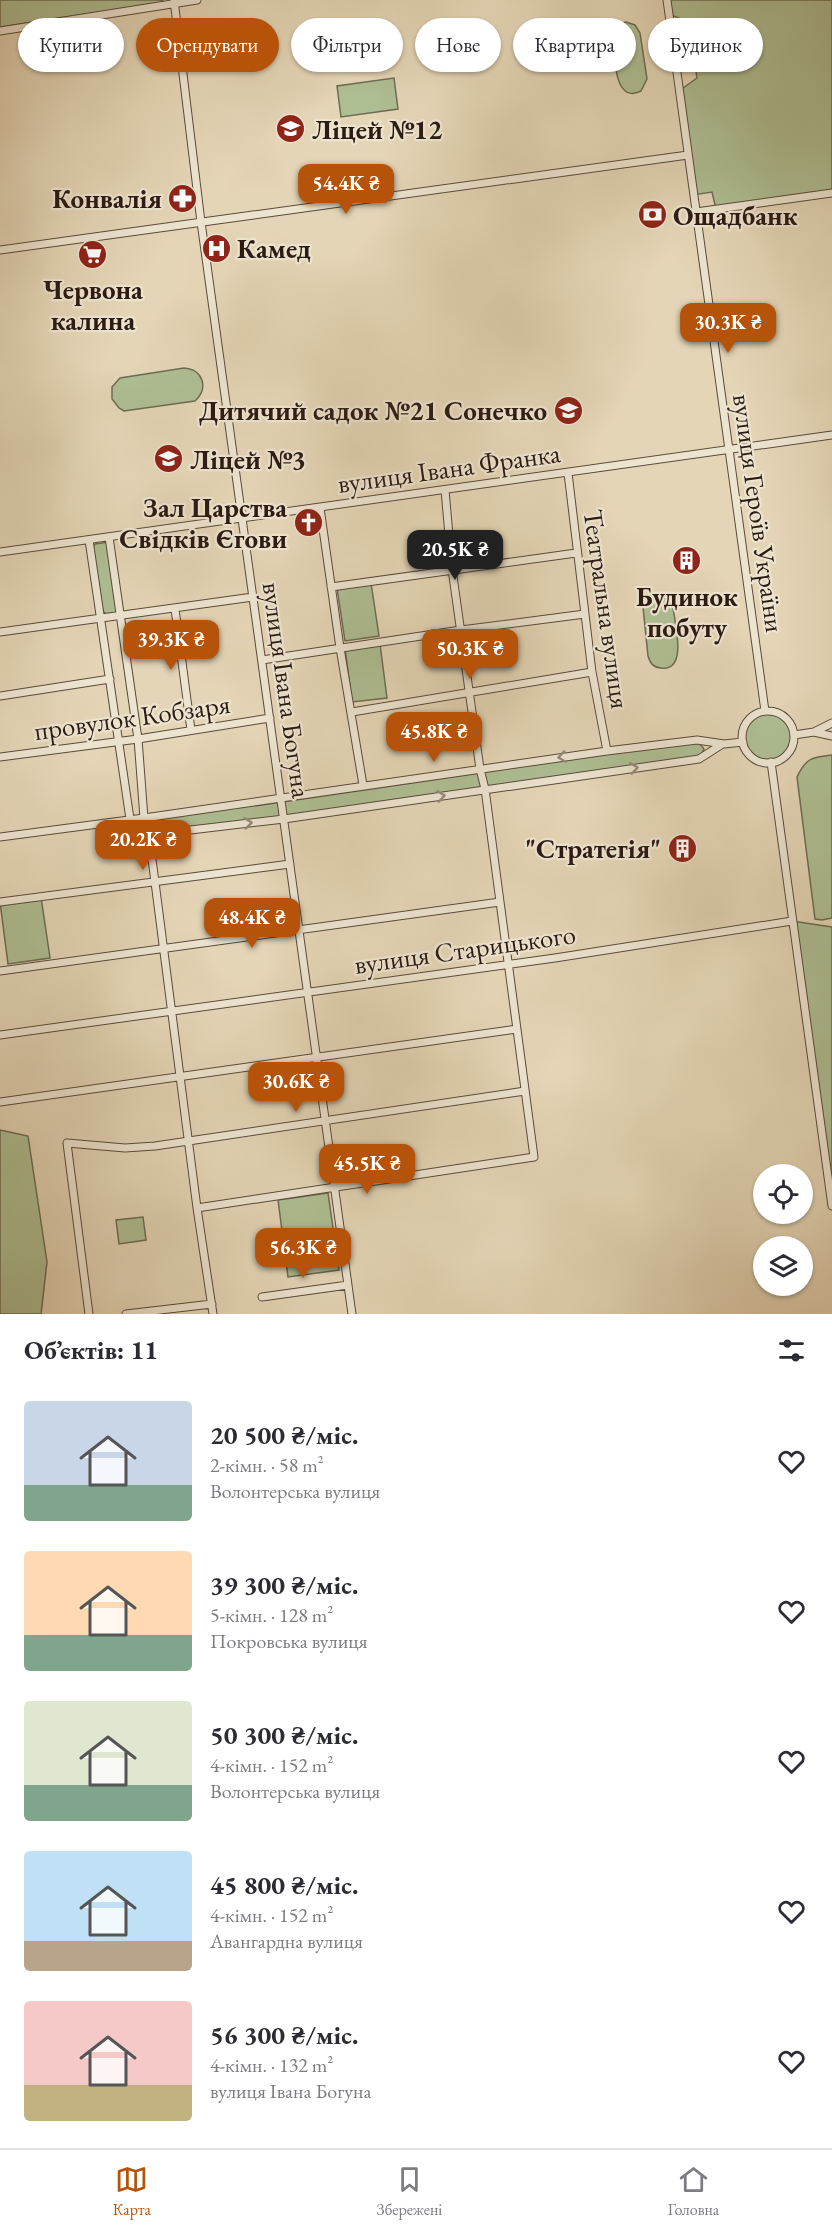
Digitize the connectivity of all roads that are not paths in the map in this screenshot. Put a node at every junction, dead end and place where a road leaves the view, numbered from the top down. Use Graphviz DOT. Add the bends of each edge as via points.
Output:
graph roads {
  1 [pos="198,0"];
  2 [pos="667,0"];
  3 [pos="174,2"];
  4 [pos="0,31"];
  5 [pos="688,155"];
  6 [pos="832,194"];
  7 [pos="696,212"];
  8 [pos="201,222"];
  9 [pos="0,250"];
  10 [pos="832,435"];
  11 [pos="729,450"];
  12 [pos="568,473"];
  13 [pos="445,490"];
  14 [pos="320,508"];
  15 [pos="242,518"];
  16 [pos="109,537"];
  17 [pos="89,540"];
  18 [pos="0,552"];
  19 [pos="576,553"];
  20 [pos="452,569"];
  21 [pos="331,587"];
  22 [pos="253,597"];
  23 [pos="175,609"];
  24 [pos="585,614"];
  25 [pos="120,616"];
  26 [pos="101,619"];
  27 [pos="461,630"];
  28 [pos="0,632"];
  29 [pos="339,648"];
  30 [pos="262,660"];
  31 [pos="592,672"];
  32 [pos="110,679"];
  33 [pos="471,692"];
  34 [pos="0,696"];
  35 [pos="765,711"];
  36 [pos="352,712"];
  37 [pos="270,718"];
  38 [pos="832,723"];
  39 [pos="191,730"];
  40 [pos="814,732"];
  41 [pos="794,735"];
  42 [pos="832,736"];
  43 [pos="138,738"];
  44 [pos="120,740"];
  45 [pos="742,742"];
  46 [pos="724,744"];
  47 [pos="607,751"];
  48 [pos="0,757"];
  49 [pos="771,762"];
  50 [pos="480,769"];
  51 [pos="363,785"];
  52 [pos="485,789"];
  53 [pos="281,797"];
  54 [pos="144,818"];
  55 [pos="130,819"];
  56 [pos="284,819"];
  57 [pos="148,828"];
  58 [pos="0,837"];
  59 [pos="290,864"];
  60 [pos="154,882"];
  61 [pos="0,902"];
  62 [pos="500,902"];
  63 [pos="792,921"];
  64 [pos="299,930"];
  65 [pos="163,948"];
  66 [pos="508,964"];
  67 [pos="0,970"];
  68 [pos="308,992"];
  69 [pos="171,1011"];
  70 [pos="517,1029"];
  71 [pos="0,1035"];
  72 [pos="316,1056"];
  73 [pos="179,1075"];
  74 [pos="525,1091"];
  75 [pos="0,1102"];
  76 [pos="325,1121"];
  77 [pos="188,1141"];
  78 [pos="334,1187"];
  79 [pos="832,1206"];
  80 [pos="197,1208"];
  81 [pos="348,1285"];
  82 [pos="262,1297"];
  83 [pos="212,1304"];
  84 [pos="89,1314"];
  85 [pos="126,1314"];
  86 [pos="213,1314"];
  87 [pos="352,1314"];
  1 -- 3 [label="street"];
  2 -- 5 [label="street, вулиця Героїв України"];
  3 -- 4 [label="street"];
  3 -- 8 [label="street, вулиця Івана Богуна"];
  5 -- 7 [label="street, вулиця Героїв України"];
  5 -- 8 [label="street"];
  6 -- 7 [label="street"];
  7 -- 11 [label="street, вулиця Героїв України"];
  8 -- 9 [label="street"];
  8 -- 15 [label="street, вулиця Івана Богуна"];
  10 -- 11 [label="street, вулиця Івана Франка"];
  11 -- 12 [label="street, вулиця Івана Франка"];
  11 -- 35 [label="street, вулиця Героїв України"];
  12 -- 13 [label="street, вулиця Івана Франка"];
  12 -- 19 [label="street, Театральна вулиця"];
  13 -- 14 [label="street, вулиця Івана Франка"];
  13 -- 20 [label="street"];
  14 -- 15 [label="street, вулиця Івана Франка"];
  14 -- 21 [label="street"];
  15 -- 16 [label="street, вулиця Івана Франка"];
  15 -- 22 [label="street, вулиця Івана Богуна"];
  16 -- 17 [label="street, вулиця Івана Франка"];
  16 -- 25 [label="street"];
  17 -- 18 [label="street, вулиця Івана Франка"];
  17 -- 26 [label="street"];
  19 -- 20 [label="street"];
  19 -- 24 [label="street, Театральна вулиця"];
  20 -- 21 [label="street"];
  20 -- 27 [label="street"];
  21 -- 29 [label="street"];
  22 -- 23 [label="street"];
  22 -- 30 [label="street, вулиця Івана Богуна"];
  23 -- 25 [label="street"];
  23 -- 39 [label="street"];
  24 -- 27 [label="street"];
  24 -- 31 [label="street, Театральна вулиця"];
  25 -- 26 [label="street"];
  25 -- 43 [label="street"];
  26 -- 28 [label="street"];
  26 -- 32 [label="street"];
  27 -- 29 [label="street"];
  27 -- 33 [label="street"];
  29 -- 30 [label="street"];
  29 -- 36 [label="street"];
  30 -- 37 [label="street, вулиця Івана Богуна"];
  31 -- 33 [label="street"];
  31 -- 47 [label="street, Театральна вулиця"];
  32 -- 34 [label="street"];
  32 -- 44 [label="street"];
  33 -- 36 [label="street"];
  33 -- 50 [label="street"];
  35 -- 41 [label="street" via="782,715"];
  35 -- 45 [label="street" via="749,719"];
  36 -- 51 [label="street"];
  37 -- 39 [label="street, провулок Кобзаря"];
  37 -- 53 [label="street, вулиця Івана Богуна"];
  38 -- 40 [label="street"];
  39 -- 43 [label="street, провулок Кобзаря"];
  40 -- 41 [label="street"];
  40 -- 42 [label="street"];
  41 -- 49 [label="street" via="788,753"];
  43 -- 44 [label="street, провулок Кобзаря"];
  43 -- 54 [label="street"];
  44 -- 48 [label="street, провулок Кобзаря"];
  44 -- 55 [label="street"];
  45 -- 46 [label="street"];
  45 -- 49 [label="street" via="753,758"];
  46 -- 47 [label="street" via="697,740"];
  52 -- 46 [label="street, one-way" via="699,759"];
  47 -- 50 [label="street, one-way"];
  49 -- 63 [label="street"];
  50 -- 51 [label="street"];
  50 -- 52 [label="street"];
  51 -- 53 [label="street"];
  56 -- 52 [label="street, one-way"];
  52 -- 62 [label="street"];
  53 -- 54 [label="street"];
  53 -- 56 [label="street, вулиця Івана Богуна"];
  54 -- 55 [label="street"];
  54 -- 57 [label="street"];
  55 -- 58 [label="street"];
  57 -- 56 [label="street, one-way" via="182,831"];
  56 -- 59 [label="street, вулиця Івана Богуна"];
  57 -- 60 [label="street"];
  59 -- 60 [label="street"];
  59 -- 64 [label="street, вулиця Івана Богуна"];
  60 -- 61 [label="street"];
  60 -- 65 [label="street"];
  62 -- 64 [label="street"];
  62 -- 66 [label="street"];
  63 -- 66 [label="street, вулиця Старицького"];
  63 -- 79 [label="street"];
  64 -- 65 [label="street"];
  64 -- 68 [label="street, вулиця Івана Богуна"];
  65 -- 67 [label="street"];
  65 -- 69 [label="street"];
  66 -- 68 [label="street, вулиця Старицького"];
  66 -- 70 [label="street"];
  68 -- 69 [label="street, вулиця Старицького"];
  68 -- 72 [label="street, вулиця Івана Богуна"];
  69 -- 71 [label="street, вулиця Старицького"];
  69 -- 73 [label="street"];
  70 -- 72 [label="street"];
  70 -- 74 [label="street"];
  72 -- 73 [label="street"];
  72 -- 76 [label="street, вулиця Івана Богуна"];
  73 -- 75 [label="street"];
  73 -- 77 [label="street"];
  74 -- 76 [label="street"];
  74 -- 78 [label="street" via="534,1157"];
  76 -- 77 [label="street"];
  76 -- 78 [label="street, вулиця Івана Богуна"];
  77 -- 80 [label="street"];
  77 -- 84 [label="street" via="125,1148 67,1143"];
  78 -- 80 [label="street"];
  78 -- 81 [label="street, вулиця Івана Богуна"];
  80 -- 83 [label="street"];
  81 -- 82 [label="street"];
  81 -- 87 [label="street, вулиця Івана Богуна"];
  83 -- 85 [label="street"];
  83 -- 86 [label="street"];
}
